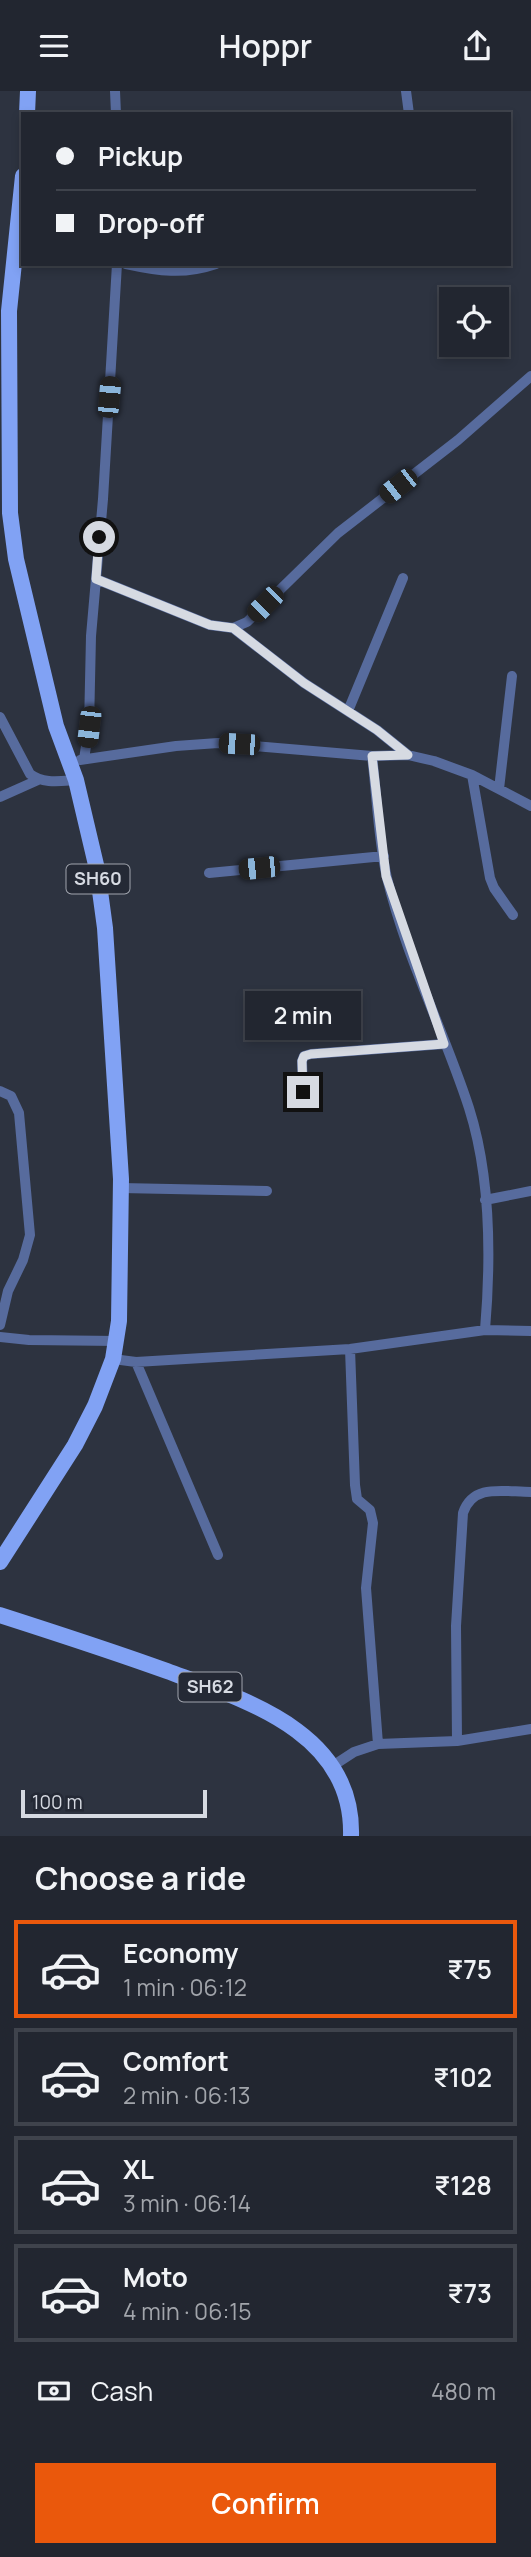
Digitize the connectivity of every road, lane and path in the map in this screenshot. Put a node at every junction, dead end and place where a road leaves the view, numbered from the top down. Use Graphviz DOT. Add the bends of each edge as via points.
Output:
graph roads {
  1 [pos="28,91"];
  2 [pos="115,91"];
  3 [pos="406,91"];
  4 [pos="27,112"];
  5 [pos="116,112"];
  6 [pos="409,112"];
  7 [pos="21,195"];
  8 [pos="117,266"];
  9 [pos="135,266"];
  10 [pos="207,266"];
  11 [pos="531,376"];
  12 [pos="5,499"];
  13 [pos="403,578"];
  14 [pos="96,579"];
  15 [pos="233,628"];
  16 [pos="512,676"];
  17 [pos="348,711"];
  18 [pos="0,717"];
  19 [pos="11,738"];
  20 [pos="0,741"];
  21 [pos="408,755"];
  22 [pos="372,756"];
  23 [pos="77,761"];
  24 [pos="472,775"];
  25 [pos="38,780"];
  26 [pos="76,780"];
  27 [pos="499,789"];
  28 [pos="0,797"];
  29 [pos="531,806"];
  30 [pos="384,856"];
  31 [pos="209,873"];
  32 [pos="513,915"];
  33 [pos="444,1044"];
  34 [pos="0,1091"];
  35 [pos="303,1092"];
  36 [pos="121,1188"];
  37 [pos="267,1191"];
  38 [pos="531,1191"];
  39 [pos="485,1200"];
  40 [pos="0,1280"];
  41 [pos="10,1284"];
  42 [pos="0,1325"];
  43 [pos="485,1330"];
  44 [pos="531,1331"];
  45 [pos="0,1337"];
  46 [pos="118,1341"];
  47 [pos="350,1349"];
  48 [pos="113,1359"];
  49 [pos="136,1362"];
  50 [pos="531,1492"];
  51 [pos="218,1555"];
  52 [pos="0,1562"];
  53 [pos="0,1615"];
  54 [pos="531,1729"];
  55 [pos="457,1741"];
  56 [pos="378,1744"];
  57 [pos="331,1767"];
  58 [pos="351,1836"];
  1 -- 4 [label="main road"];
  2 -- 5 [label="street"];
  3 -- 6 [label="street"];
  7 -- 12 [label="main road, SH60" via="9,311"];
  8 -- 14 [label="street"];
  9 -- 10 [label="street" via="181,272"];
  11 -- 15 [label="street" via="458,440 338,533 247,622"];
  12 -- 23 [label="main road, SH60" via="56,726"];
  13 -- 17 [label="street"];
  14 -- 15 [label="street" via="210,625"];
  14 -- 23 [label="street" via="89,727"];
  15 -- 17 [label="street"];
  16 -- 27 [label="street"];
  17 -- 21 [label="street"];
  18 -- 19 [label="street"];
  19 -- 20 [label="street"];
  19 -- 25 [label="street"];
  21 -- 22 [label="street"];
  21 -- 24 [label="street"];
  22 -- 23 [label="street" via="218,743"];
  22 -- 30 [label="street"];
  23 -- 26 [label="main road, SH60"];
  24 -- 27 [label="street"];
  24 -- 32 [label="street" via="490,878"];
  25 -- 26 [label="street"];
  25 -- 28 [label="street"];
  26 -- 36 [label="main road, SH60" via="105,928"];
  27 -- 29 [label="street"];
  30 -- 31 [label="street"];
  30 -- 33 [label="street" via="392,895"];
  33 -- 35 [label="street" via="304,1056"];
  33 -- 39 [label="street" via="470,1110"];
  34 -- 41 [label="street" via="16,1103 30,1218 28,1246"];
  36 -- 37 [label="street"];
  36 -- 46 [label="main road, SH60"];
  38 -- 39 [label="street"];
  39 -- 43 [label="street" via="489,1276"];
  40 -- 41 [label="street"];
  41 -- 42 [label="street"];
  43 -- 44 [label="street"];
  43 -- 47 [label="street"];
  45 -- 46 [label="street"];
  46 -- 48 [label="main road, SH60"];
  47 -- 49 [label="street"];
  47 -- 56 [label="street" via="355,1485 373,1523 366,1588"];
  48 -- 49 [label="street"];
  48 -- 52 [label="main road, SH60" via="75,1445"];
  49 -- 51 [label="street"];
  50 -- 55 [label="street" via="475,1494 467,1500 463,1513 456,1626"];
  53 -- 57 [label="main road, SH62" via="250,1702 300,1732"];
  54 -- 55 [label="street"];
  55 -- 56 [label="street"];
  56 -- 57 [label="street"];
  57 -- 58 [label="main road, SH62" via="344,1793"];
}
